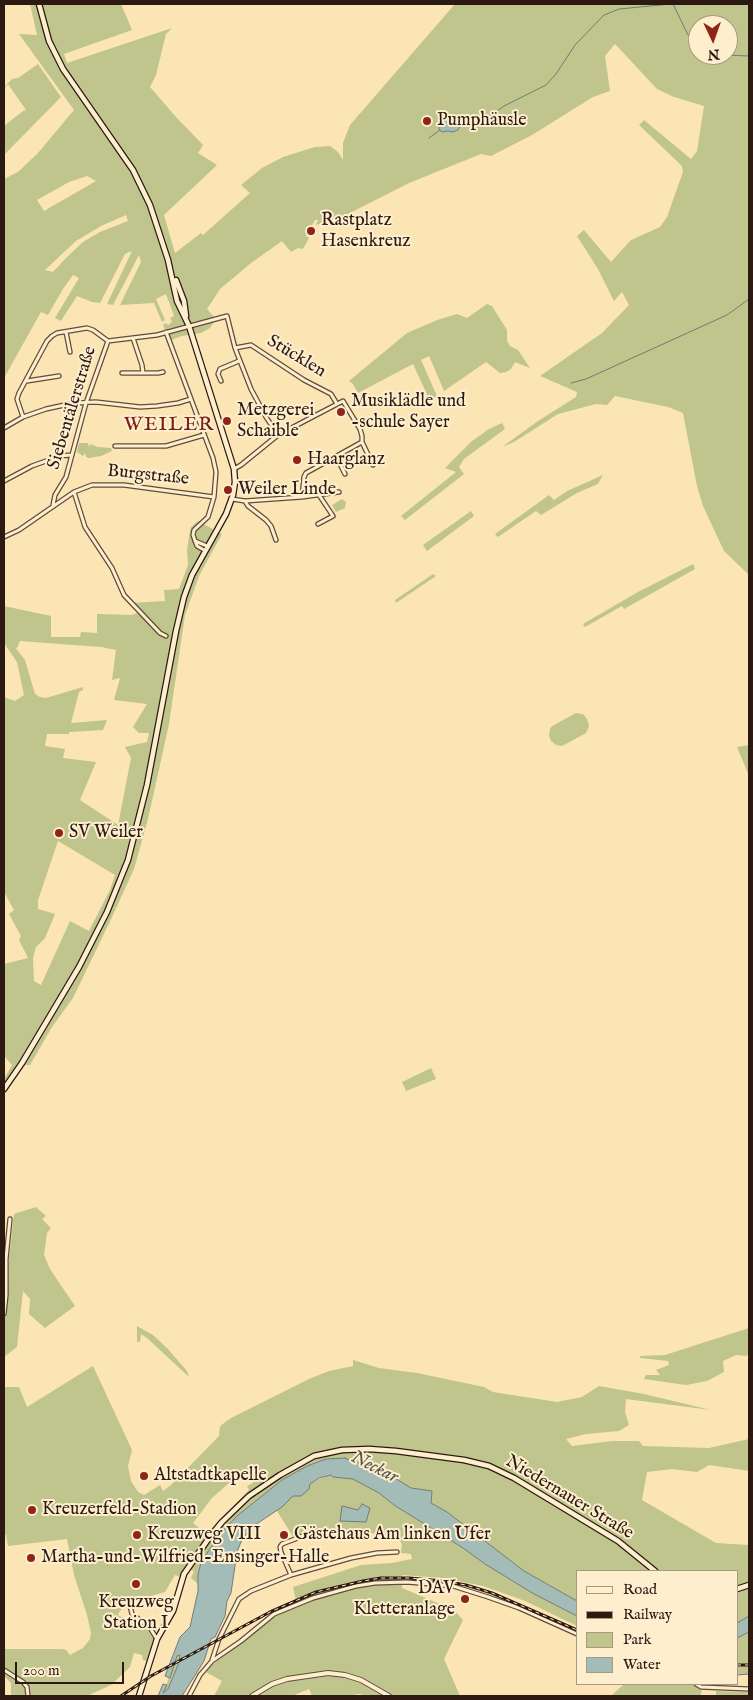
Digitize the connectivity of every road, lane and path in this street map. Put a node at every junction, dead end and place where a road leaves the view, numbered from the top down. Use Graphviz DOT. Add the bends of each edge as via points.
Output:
graph roads {
  1 [pos="39,4"];
  2 [pos="189,326"];
  3 [pos="66,332"];
  4 [pos="166,332"];
  5 [pos="133,338"];
  6 [pos="108,341"];
  7 [pos="235,348"];
  8 [pos="70,352"];
  9 [pos="239,362"];
  10 [pos="163,372"];
  11 [pos="122,373"];
  12 [pos="143,374"];
  13 [pos="59,376"];
  14 [pos="26,381"];
  15 [pos="221,381"];
  16 [pos="191,399"];
  17 [pos="86,403"];
  18 [pos="337,404"];
  19 [pos="23,417"];
  20 [pos="4,428"];
  21 [pos="204,435"];
  22 [pos="278,435"];
  23 [pos="362,442"];
  24 [pos="115,446"];
  25 [pos="71,455"];
  26 [pos="336,456"];
  27 [pos="373,465"];
  28 [pos="234,469"];
  29 [pos="345,474"];
  30 [pos="4,481"];
  31 [pos="74,492"];
  32 [pos="339,492"];
  33 [pos="319,495"];
  34 [pos="214,497"];
  35 [pos="302,497"];
  36 [pos="232,499"];
  37 [pos="245,501"];
  38 [pos="53,505"];
  39 [pos="318,524"];
  40 [pos="4,537"];
  41 [pos="276,540"];
  42 [pos="206,548"];
  43 [pos="166,636"];
  44 [pos="4,1089"];
  45 [pos="10,1219"];
  46 [pos="4,1314"];
  47 [pos="316,1532"];
  48 [pos="397,1552"];
  49 [pos="654,1570"];
  50 [pos="291,1575"];
  51 [pos="129,1602"];
  52 [pos="576,1634"];
  53 [pos="157,1639"];
  54 [pos="212,1661"];
  55 [pos="4,1670"];
  56 [pos="698,1685"];
  57 [pos="749,1689"];
  58 [pos="28,1696"];
  59 [pos="139,1696"];
  60 [pos="189,1696"];
  61 [pos="252,1696"];
  62 [pos="389,1696"];
  1 -- 2 [label="main road" via="49,41 63,69 141,185 184,302"];
  2 -- 4 [label="street, Siebentälerstraße"];
  2 -- 7 [label="street, Siebentälerstraße" via="226,316"];
  2 -- 28 [label="main road"];
  3 -- 6 [label="street" via="88,328"];
  3 -- 8 [label="street"];
  3 -- 14 [label="street" via="58,333 47,341"];
  4 -- 5 [label="street, Siebentälerstraße"];
  4 -- 16 [label="street"];
  5 -- 6 [label="street, Siebentälerstraße"];
  5 -- 12 [label="street"];
  6 -- 17 [label="street, Siebentälerstraße"];
  7 -- 9 [label="street"];
  7 -- 18 [label="street, Stücklen" via="251,345 331,394"];
  9 -- 15 [label="street" via="220,369"];
  9 -- 22 [label="street"];
  10 -- 12 [label="street, Siebentälerstraße"];
  11 -- 12 [label="street, Siebentälerstraße"];
  13 -- 14 [label="street"];
  14 -- 19 [label="street" via="17,399"];
  16 -- 17 [label="street" via="140,407"];
  16 -- 21 [label="street"];
  17 -- 19 [label="street" via="64,405"];
  17 -- 25 [label="street, Siebentälerstraße"];
  18 -- 22 [label="street"];
  18 -- 23 [label="street" via="343,401 360,430"];
  19 -- 20 [label="street"];
  21 -- 24 [label="street" via="166,446"];
  21 -- 34 [label="street" via="216,472"];
  22 -- 28 [label="street"];
  23 -- 26 [label="street"];
  23 -- 27 [label="street"];
  25 -- 30 [label="street" via="32,466"];
  25 -- 38 [label="street, Siebentälerstraße" via="66,477"];
  26 -- 29 [label="street"];
  26 -- 35 [label="street" via="306,473"];
  28 -- 36 [label="main road"];
  31 -- 34 [label="street, Burgstraße" via="105,484"];
  31 -- 38 [label="street, Burgstraße"];
  31 -- 43 [label="street" via="85,527 112,568 124,595"];
  32 -- 33 [label="street"];
  33 -- 35 [label="street"];
  33 -- 39 [label="street" via="333,516"];
  34 -- 42 [label="street" via="208,517 192,535"];
  35 -- 37 [label="street"];
  36 -- 37 [label="street"];
  36 -- 42 [label="main road"];
  37 -- 41 [label="street" via="271,526"];
  38 -- 40 [label="street, Burgstraße"];
  42 -- 44 [label="main road" via="192,575 179,613 147,785 128,860 80,968"];
  45 -- 46 [label="street"];
  47 -- 50 [label="street" via="280,1547"];
  48 -- 50 [label="street" via="377,1553"];
  49 -- 53 [label="main road, Niedernauer Straße" via="618,1541 489,1466 396,1451 342,1450 314,1456 280,1476 249,1496 222,1522 184,1574 173,1610"];
  50 -- 54 [label="street" via="239,1599"];
  51 -- 53 [label="street" via="132,1614 150,1628"];
  52 -- 54 [label="street" via="519,1608 453,1586 375,1583 334,1591 294,1604 274,1614"];
  53 -- 59 [label="main road, Niedernauer Straße"];
  54 -- 60 [label="street"];
  55 -- 58 [label="street" via="24,1682"];
  56 -- 57 [label="street"];
  61 -- 62 [label="street" via="286,1679 328,1673 361,1680"];
}
